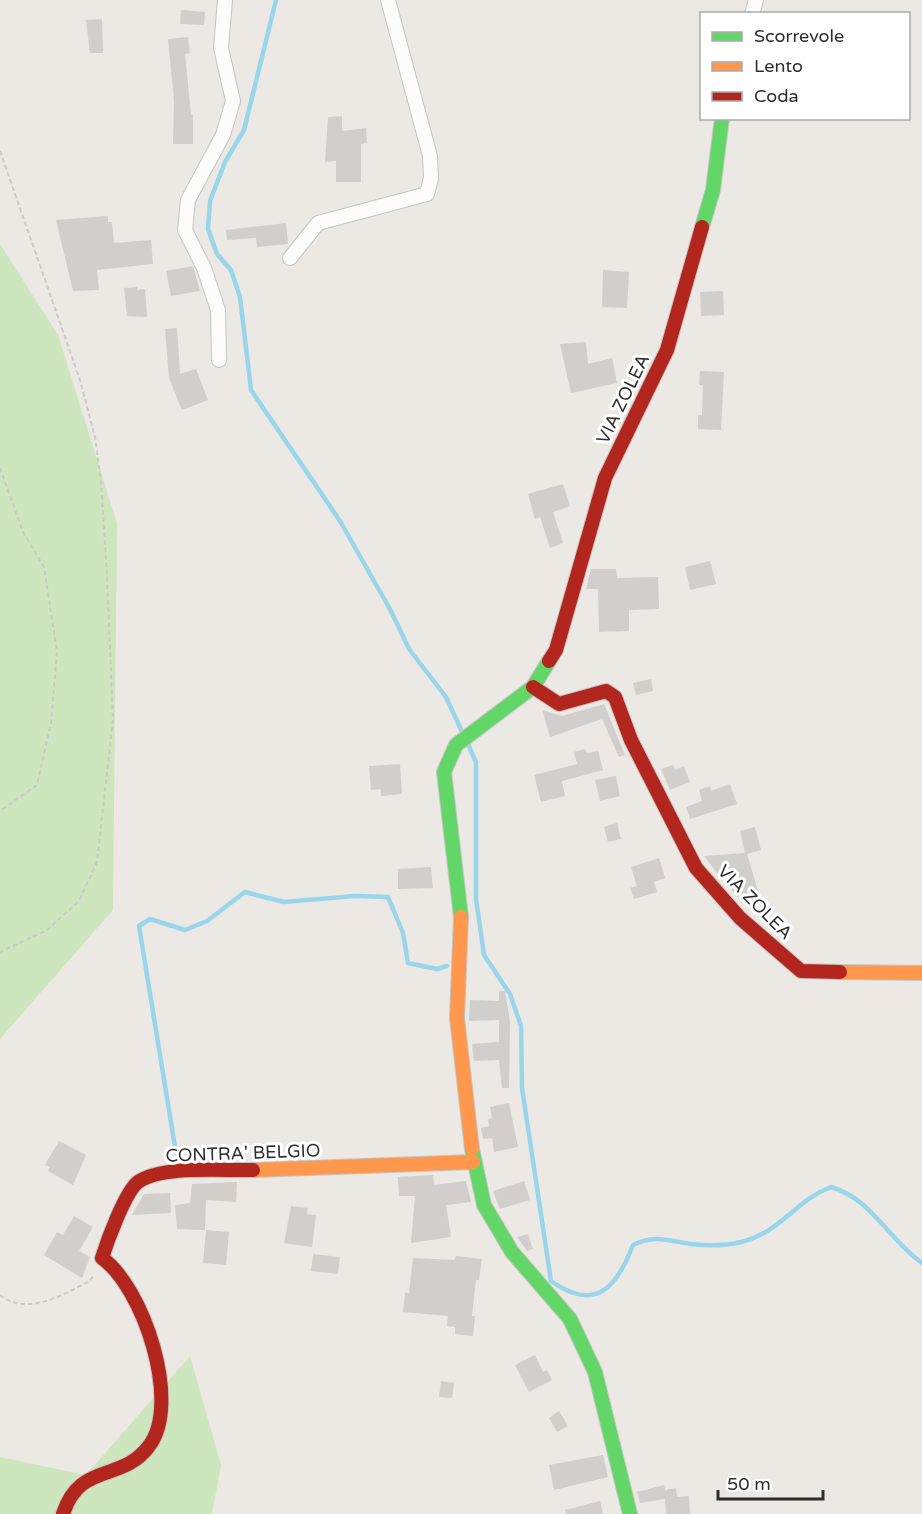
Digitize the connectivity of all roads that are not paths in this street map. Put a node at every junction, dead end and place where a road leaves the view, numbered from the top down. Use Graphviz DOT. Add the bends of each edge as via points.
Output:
graph roads {
  1 [pos="225,0"];
  2 [pos="388,0"];
  3 [pos="722,120"];
  4 [pos="290,258"];
  5 [pos="219,360"];
  6 [pos="533,687"];
  7 [pos="922,973"];
  8 [pos="473,1162"];
  9 [pos="63,1514"];
  10 [pos="630,1514"];
  1 -- 5 [label="street" via="221,48 233,101 223,135 188,200 185,230 204,268 218,310"];
  2 -- 4 [label="street" via="430,156 427,194 318,223"];
  3 -- 6 [label="street, VIA ZOLEA" via="713,190 667,350 605,478 556,650"];
  6 -- 7 [label="street, VIA ZOLEA" via="559,704 606,691 615,697 631,740 696,868 740,918 801,971"];
  6 -- 8 [label="street, VIA ZOLEA" via="456,745 444,772 462,930 458,1018"];
  8 -- 9 [label="street, CONTRA' BELGIO" via="159,1173 136,1183 111,1229 102,1258 115,1266 142,1313 158,1374 163,1409 160,1430 145,1451 129,1463 90,1478 76,1488"];
  8 -- 10 [label="street" via="484,1205 512,1252 570,1319 595,1372"];
}
